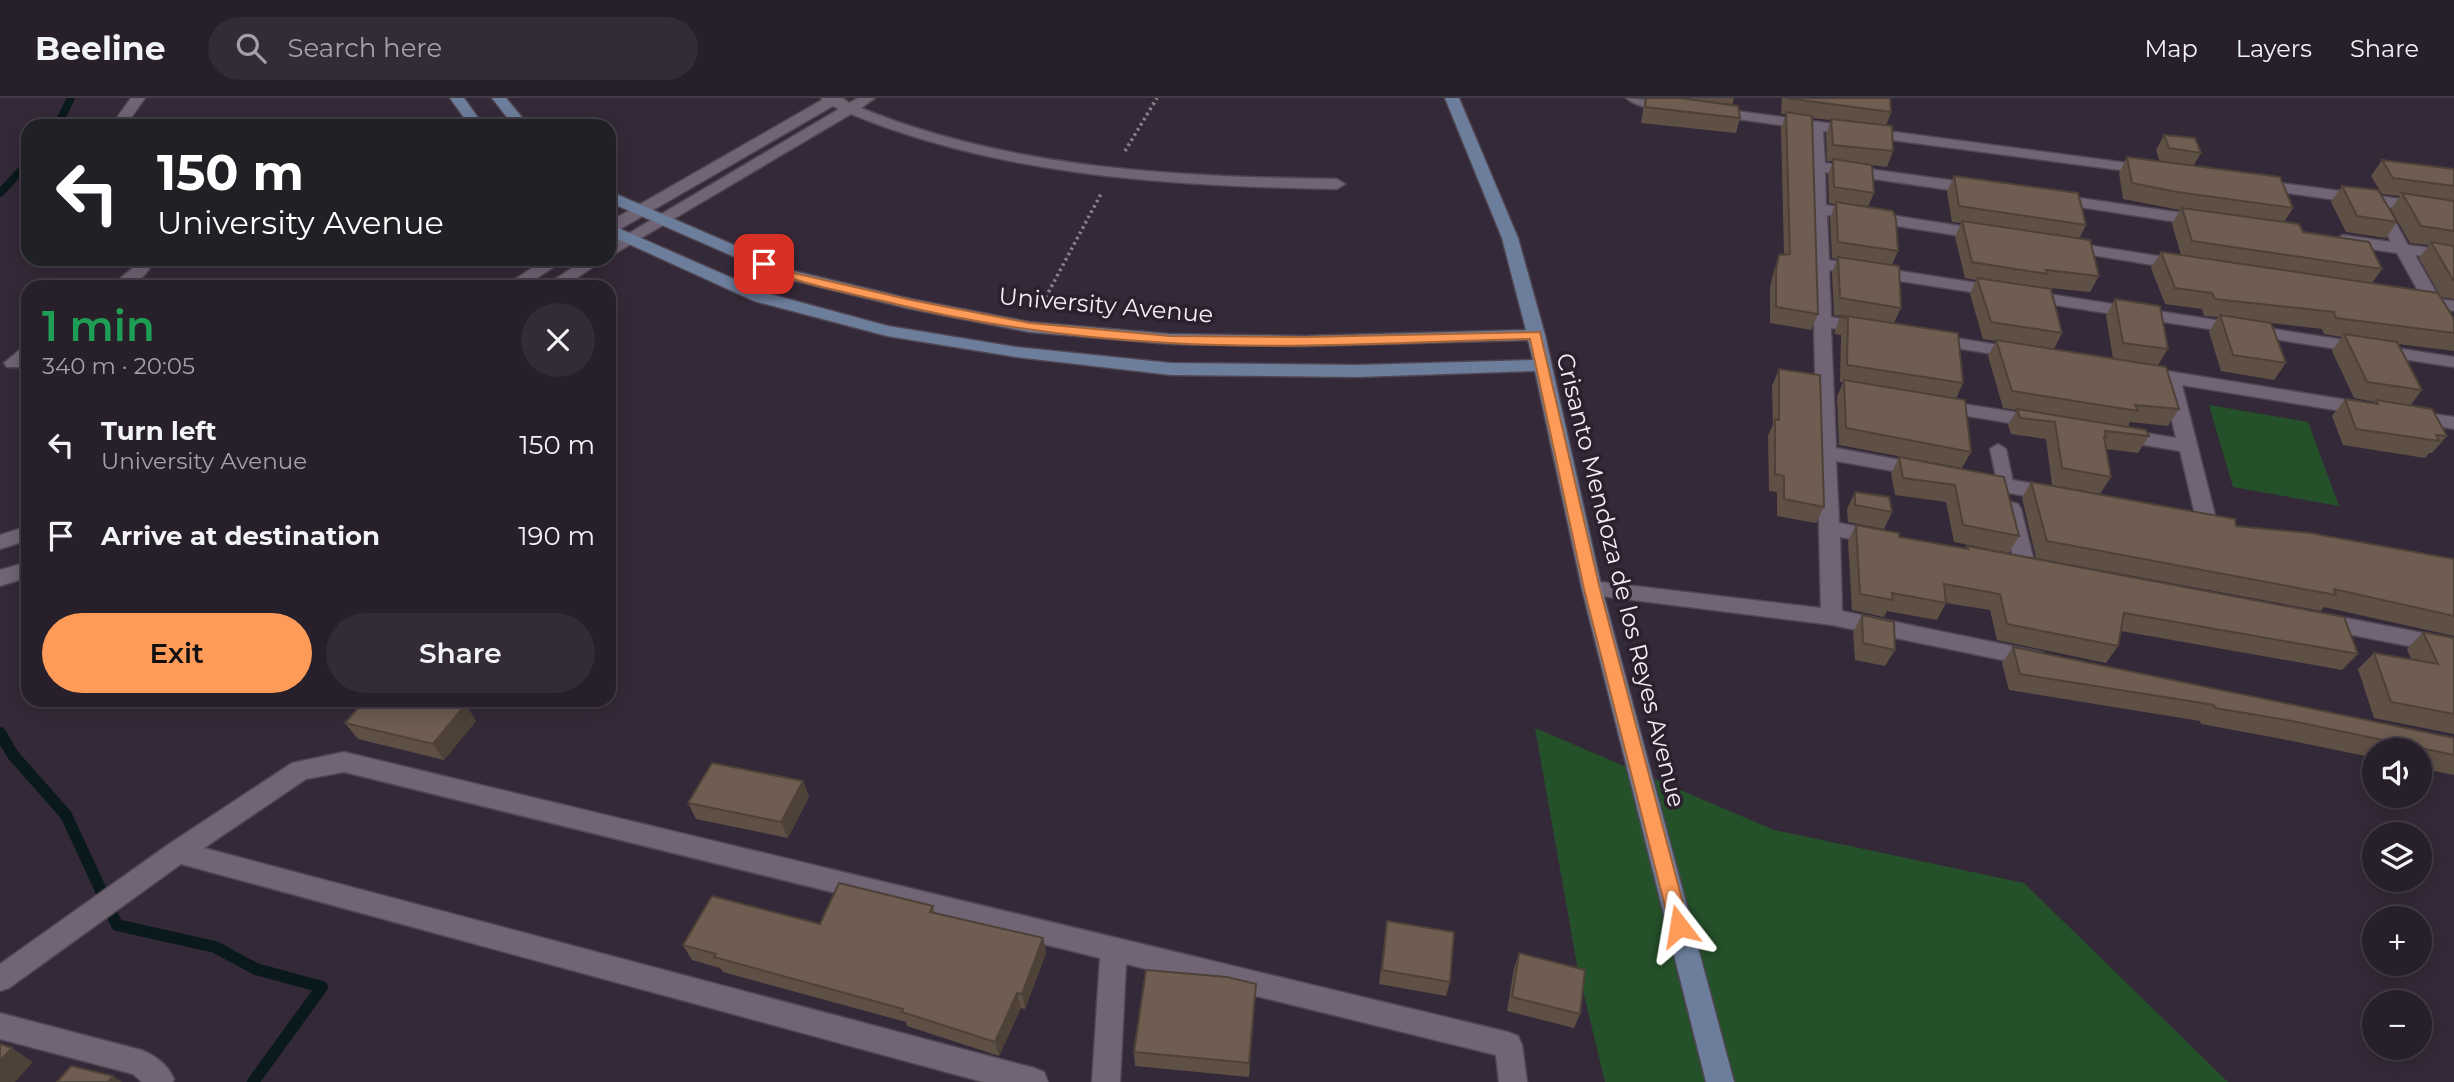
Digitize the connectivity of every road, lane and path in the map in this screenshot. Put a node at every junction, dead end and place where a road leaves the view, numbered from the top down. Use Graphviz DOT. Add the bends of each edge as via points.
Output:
graph roads {
  1 [pos="138,98"];
  2 [pos="457,98"];
  3 [pos="499,98"];
  4 [pos="868,98"];
  5 [pos="1157,98"];
  6 [pos="1452,98"];
  7 [pos="832,99"];
  8 [pos="1638,100"];
  9 [pos="1730,106"];
  10 [pos="850,108"];
  11 [pos="123,119"];
  12 [pos="472,119"];
  13 [pos="516,119"];
  14 [pos="1816,125"];
  15 [pos="1817,166"];
  16 [pos="2171,173"];
  17 [pos="1112,174"];
  18 [pos="2239,182"];
  19 [pos="1337,184"];
  20 [pos="1994,191"];
  21 [pos="2035,197"];
  22 [pos="616,199"];
  23 [pos="2375,201"];
  24 [pos="1819,209"];
  25 [pos="640,211"];
  26 [pos="2454,211"];
  27 [pos="662,221"];
  28 [pos="2225,224"];
  29 [pos="616,225"];
  30 [pos="616,232"];
  31 [pos="1996,236"];
  32 [pos="2321,237"];
  33 [pos="631,239"];
  34 [pos="2051,245"];
  35 [pos="616,248"];
  36 [pos="2402,249"];
  37 [pos="2454,256"];
  38 [pos="1821,264"];
  39 [pos="143,266"];
  40 [pos="546,266"];
  41 [pos="586,266"];
  42 [pos="2201,268"];
  43 [pos="127,280"];
  44 [pos="522,280"];
  45 [pos="562,280"];
  46 [pos="2406,299"];
  47 [pos="2433,303"];
  48 [pos="2454,306"];
  49 [pos="1822,321"];
  50 [pos="1030,327"];
  51 [pos="1889,332"];
  52 [pos="1536,335"];
  53 [pos="1916,336"];
  54 [pos="2454,340"];
  55 [pos="2037,356"];
  56 [pos="21,357"];
  57 [pos="2454,362"];
  58 [pos="13,363"];
  59 [pos="1542,365"];
  60 [pos="2118,369"];
  61 [pos="2171,378"];
  62 [pos="1919,403"];
  63 [pos="2454,423"];
  64 [pos="2053,425"];
  65 [pos="2107,433"];
  66 [pos="2188,446"];
  67 [pos="1997,449"];
  68 [pos="1827,453"];
  69 [pos="2006,486"];
  70 [pos="2073,498"];
  71 [pos="2180,518"];
  72 [pos="1829,528"];
  73 [pos="21,535"];
  74 [pos="1895,540"];
  75 [pos="0,542"];
  76 [pos="1999,560"];
  77 [pos="2025,565"];
  78 [pos="2051,570"];
  79 [pos="21,571"];
  80 [pos="0,578"];
  81 [pos="1592,589"];
  82 [pos="1832,617"];
  83 [pos="2303,618"];
  84 [pos="2454,647"];
  85 [pos="2062,665"];
  86 [pos="178,852"];
  87 [pos="1114,949"];
  88 [pos="0,979"];
  89 [pos="0,1026"];
  90 [pos="159,1082"];
  91 [pos="1034,1082"];
  92 [pos="1106,1082"];
  93 [pos="1513,1082"];
  94 [pos="1720,1082"];
  1 -- 11 [label="street"];
  2 -- 12 [label="street"];
  3 -- 13 [label="street"];
  4 -- 10 [label="street"];
  5 -- 17 [label="path"];
  6 -- 52 [label="street, Crisanto Mendoza de los Reyes Avenue" via="1510,238"];
  7 -- 10 [label="street"];
  7 -- 25 [label="street"];
  8 -- 9 [label="street" via="1698,110"];
  9 -- 14 [label="street"];
  10 -- 17 [label="street" via="968,148"];
  10 -- 27 [label="street"];
  14 -- 15 [label="street"];
  14 -- 16 [label="street"];
  15 -- 20 [label="street"];
  15 -- 24 [label="street"];
  17 -- 19 [label="street" via="1223,183"];
  17 -- 50 [label="path"];
  18 -- 23 [label="street"];
  21 -- 28 [label="street"];
  22 -- 25 [label="street, University Avenue"];
  23 -- 26 [label="street"];
  23 -- 36 [label="street"];
  24 -- 31 [label="street"];
  24 -- 38 [label="street"];
  25 -- 27 [label="street, University Avenue"];
  25 -- 29 [label="street"];
  27 -- 33 [label="street"];
  27 -- 50 [label="street, University Avenue" via="789,275"];
  30 -- 33 [label="street"];
  32 -- 36 [label="street"];
  33 -- 35 [label="street"];
  33 -- 59 [label="street" via="760,296 887,331 1016,352 1171,369 1357,371"];
  34 -- 42 [label="street"];
  36 -- 37 [label="street"];
  36 -- 47 [label="street"];
  38 -- 49 [label="street"];
  38 -- 57 [label="street"];
  39 -- 43 [label="street"];
  40 -- 44 [label="street"];
  41 -- 45 [label="street"];
  46 -- 47 [label="street"];
  47 -- 48 [label="street"];
  47 -- 54 [label="street"];
  49 -- 51 [label="street"];
  49 -- 68 [label="street" via="1832,388"];
  50 -- 52 [label="street, University Avenue" via="1170,340"];
  52 -- 59 [label="street, Crisanto Mendoza de los Reyes Avenue"];
  53 -- 55 [label="street"];
  56 -- 58 [label="street"];
  59 -- 81 [label="street, Crisanto Mendoza de los Reyes Avenue"];
  60 -- 61 [label="street"];
  61 -- 63 [label="street"];
  61 -- 66 [label="street"];
  62 -- 64 [label="street"];
  65 -- 66 [label="street"];
  66 -- 71 [label="street" via="2214,524"];
  67 -- 69 [label="lane"];
  68 -- 69 [label="street"];
  68 -- 72 [label="street"];
  69 -- 70 [label="street"];
  69 -- 77 [label="street"];
  72 -- 74 [label="street"];
  72 -- 82 [label="street"];
  73 -- 75 [label="street"];
  76 -- 77 [label="street"];
  77 -- 78 [label="street"];
  79 -- 80 [label="street"];
  81 -- 82 [label="street"];
  81 -- 94 [label="street, Crisanto Mendoza de los Reyes Avenue"];
  82 -- 85 [label="street"];
  83 -- 84 [label="street"];
  86 -- 87 [label="street" via="300,770 344,762"];
  86 -- 88 [label="street"];
  86 -- 91 [label="street"];
  87 -- 92 [label="street"];
  87 -- 93 [label="street" via="1508,1045"];
  89 -- 90 [label="street" via="141,1063"];
}
